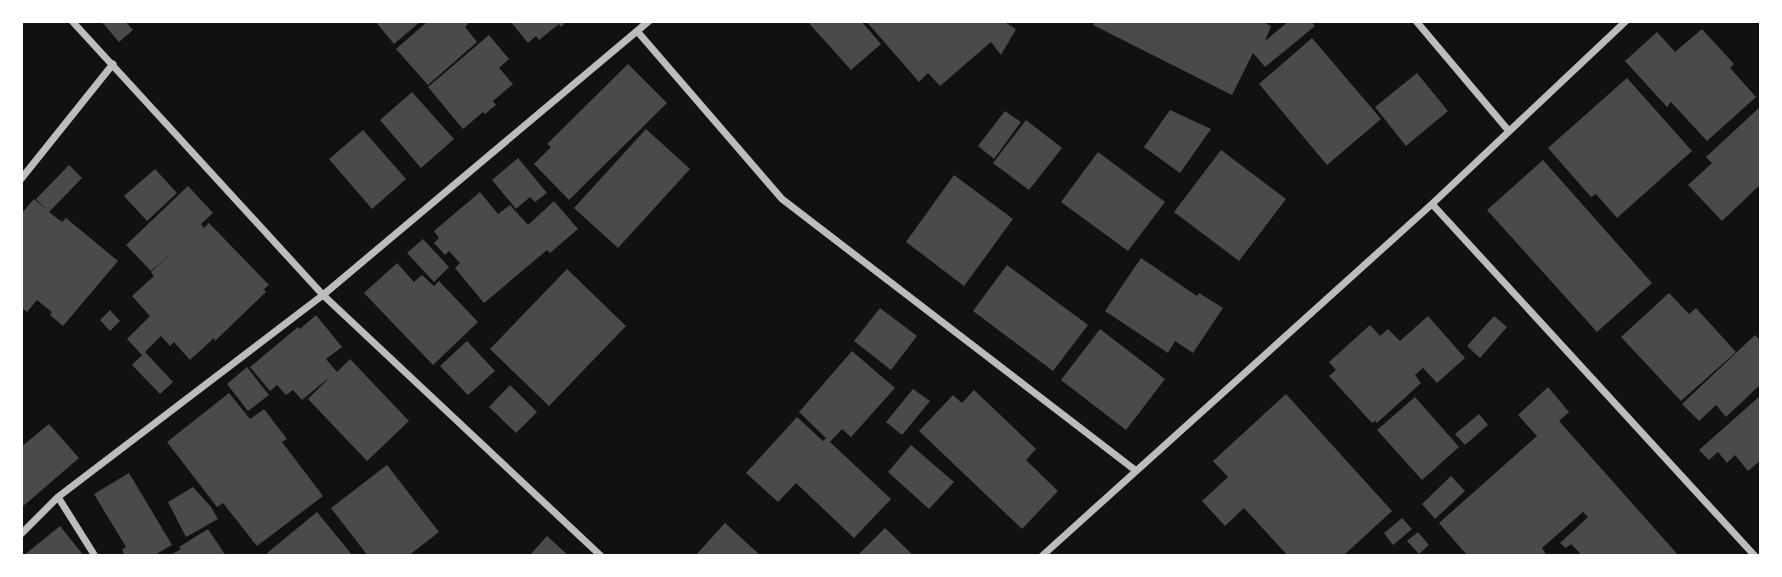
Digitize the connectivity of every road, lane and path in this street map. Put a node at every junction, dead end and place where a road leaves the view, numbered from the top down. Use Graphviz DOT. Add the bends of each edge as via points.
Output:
graph roads {
  1 [pos="72,21"];
  2 [pos="649,21"];
  3 [pos="1416,21"];
  4 [pos="1626,21"];
  5 [pos="637,31"];
  6 [pos="113,64"];
  7 [pos="1508,130"];
  8 [pos="21,179"];
  9 [pos="1432,204"];
  10 [pos="323,295"];
  11 [pos="1135,470"];
  12 [pos="58,497"];
  13 [pos="21,534"];
  14 [pos="95,556"];
  15 [pos="601,556"];
  16 [pos="1042,556"];
  17 [pos="1755,556"];
  1 -- 6 [label="street"];
  2 -- 5 [label="street"];
  3 -- 7 [label="street"];
  4 -- 7 [label="street"];
  5 -- 10 [label="street"];
  5 -- 11 [label="street" via="782,199"];
  6 -- 8 [label="street"];
  6 -- 10 [label="street"];
  7 -- 9 [label="street"];
  9 -- 11 [label="street"];
  9 -- 17 [label="street"];
  10 -- 12 [label="street"];
  10 -- 15 [label="street"];
  11 -- 16 [label="street"];
  12 -- 13 [label="street"];
  12 -- 14 [label="street"];
}
